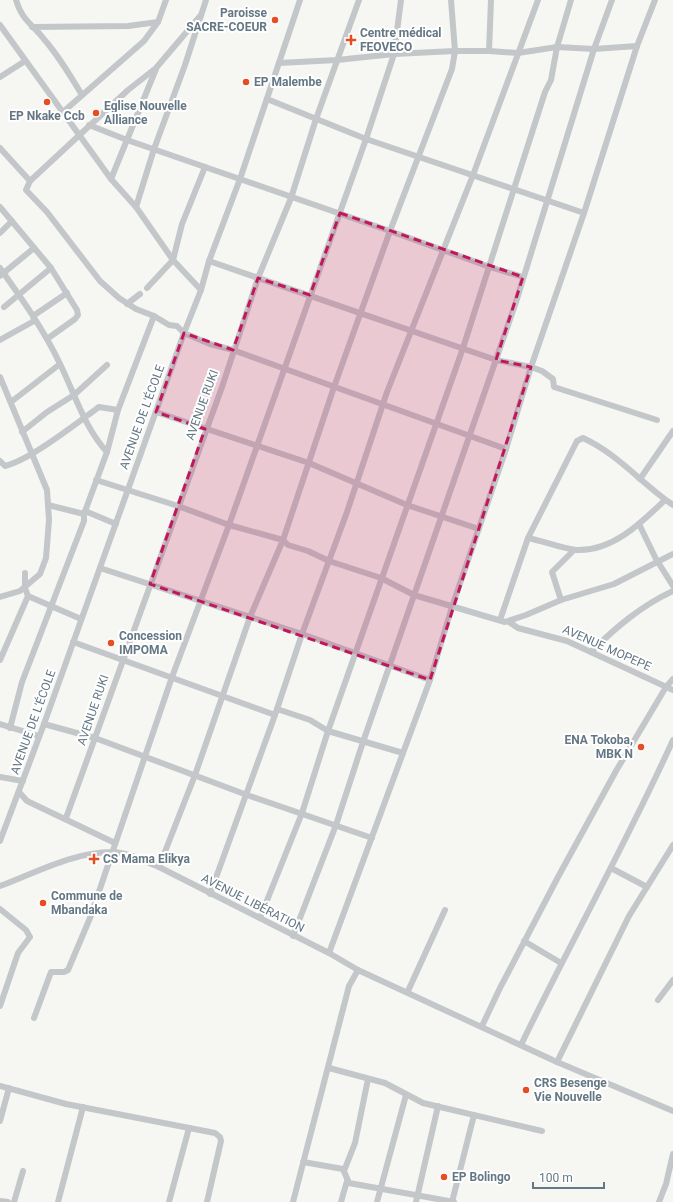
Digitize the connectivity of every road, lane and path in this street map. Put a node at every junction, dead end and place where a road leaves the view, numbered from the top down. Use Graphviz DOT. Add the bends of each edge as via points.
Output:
graph roads {
  1 [pos="16,0"];
  2 [pos="166,0"];
  3 [pos="206,0"];
  4 [pos="300,0"];
  5 [pos="359,0"];
  6 [pos="401,0"];
  7 [pos="451,0"];
  8 [pos="492,0"];
  9 [pos="538,0"];
  10 [pos="572,0"];
  11 [pos="612,0"];
  12 [pos="655,0"];
  13 [pos="201,14"];
  14 [pos="158,22"];
  15 [pos="0,24"];
  16 [pos="32,27"];
  17 [pos="637,46"];
  18 [pos="557,47"];
  19 [pos="594,49"];
  20 [pos="455,51"];
  21 [pos="489,51"];
  22 [pos="518,53"];
  23 [pos="394,54"];
  24 [pos="337,60"];
  25 [pos="25,61"];
  26 [pos="279,63"];
  27 [pos="156,68"];
  28 [pos="0,78"];
  29 [pos="82,95"];
  30 [pos="267,100"];
  31 [pos="63,112"];
  32 [pos="316,119"];
  33 [pos="89,125"];
  34 [pos="80,134"];
  35 [pos="366,139"];
  36 [pos="127,140"];
  37 [pos="0,148"];
  38 [pos="154,149"];
  39 [pos="420,156"];
  40 [pos="205,167"];
  41 [pos="473,175"];
  42 [pos="112,179"];
  43 [pos="240,179"];
  44 [pos="30,181"];
  45 [pos="513,189"];
  46 [pos="290,198"];
  47 [pos="547,201"];
  48 [pos="0,207"];
  49 [pos="136,207"];
  50 [pos="584,213"];
  51 [pos="340,214"];
  52 [pos="12,221"];
  53 [pos="390,231"];
  54 [pos="0,232"];
  55 [pos="34,248"];
  56 [pos="443,251"];
  57 [pos="174,260"];
  58 [pos="209,261"];
  59 [pos="490,267"];
  60 [pos="51,268"];
  61 [pos="1,273"];
  62 [pos="523,277"];
  63 [pos="258,278"];
  64 [pos="147,288"];
  65 [pos="201,290"];
  66 [pos="67,293"];
  67 [pos="19,294"];
  68 [pos="140,294"];
  69 [pos="310,295"];
  70 [pos="127,304"];
  71 [pos="4,307"];
  72 [pos="361,313"];
  73 [pos="34,316"];
  74 [pos="154,316"];
  75 [pos="412,331"];
  76 [pos="184,333"];
  77 [pos="47,339"];
  78 [pos="0,340"];
  79 [pos="463,348"];
  80 [pos="233,350"];
  81 [pos="496,360"];
  82 [pos="60,364"];
  83 [pos="107,365"];
  84 [pos="531,367"];
  85 [pos="285,369"];
  86 [pos="0,377"];
  87 [pos="334,387"];
  88 [pos="74,395"];
  89 [pos="11,402"];
  90 [pos="383,405"];
  91 [pos="118,410"];
  92 [pos="156,412"];
  93 [pos="85,418"];
  94 [pos="657,420"];
  95 [pos="435,425"];
  96 [pos="205,429"];
  97 [pos="22,432"];
  98 [pos="673,432"];
  99 [pos="469,437"];
  100 [pos="257,446"];
  101 [pos="506,449"];
  102 [pos="107,452"];
  103 [pos="32,454"];
  104 [pos="0,461"];
  105 [pos="309,463"];
  106 [pos="640,479"];
  107 [pos="96,480"];
  108 [pos="357,482"];
  109 [pos="128,491"];
  110 [pos="670,502"];
  111 [pos="48,505"];
  112 [pos="407,505"];
  113 [pos="178,506"];
  114 [pos="84,512"];
  115 [pos="442,516"];
  116 [pos="116,524"];
  117 [pos="639,524"];
  118 [pos="229,525"];
  119 [pos="479,528"];
  120 [pos="528,538"];
  121 [pos="283,540"];
  122 [pos="574,550"];
  123 [pos="673,554"];
  124 [pos="329,561"];
  125 [pos="658,561"];
  126 [pos="100,568"];
  127 [pos="25,573"];
  128 [pos="381,578"];
  129 [pos="150,584"];
  130 [pos="673,586"];
  131 [pos="25,588"];
  132 [pos="673,591"];
  133 [pos="414,595"];
  134 [pos="28,596"];
  135 [pos="0,597"];
  136 [pos="561,600"];
  137 [pos="201,601"];
  138 [pos="52,607"];
  139 [pos="452,607"];
  140 [pos="250,617"];
  141 [pos="81,619"];
  142 [pos="500,620"];
  143 [pos="509,622"];
  144 [pos="302,634"];
  145 [pos="73,642"];
  146 [pos="356,652"];
  147 [pos="592,652"];
  148 [pos="0,660"];
  149 [pos="122,660"];
  150 [pos="390,665"];
  151 [pos="172,677"];
  152 [pos="673,679"];
  153 [pos="430,680"];
  154 [pos="666,687"];
  155 [pos="673,690"];
  156 [pos="224,696"];
  157 [pos="276,712"];
  158 [pos="0,724"];
  159 [pos="44,724"];
  160 [pos="10,728"];
  161 [pos="328,731"];
  162 [pos="39,736"];
  163 [pos="95,738"];
  164 [pos="673,740"];
  165 [pos="363,742"];
  166 [pos="403,753"];
  167 [pos="146,756"];
  168 [pos="195,776"];
  169 [pos="0,777"];
  170 [pos="22,781"];
  171 [pos="19,792"];
  172 [pos="247,795"];
  173 [pos="27,801"];
  174 [pos="15,802"];
  175 [pos="302,813"];
  176 [pos="66,818"];
  177 [pos="336,825"];
  178 [pos="372,838"];
  179 [pos="0,841"];
  180 [pos="115,843"];
  181 [pos="672,848"];
  182 [pos="112,852"];
  183 [pos="159,867"];
  184 [pos="611,868"];
  185 [pos="0,886"];
  186 [pos="647,887"];
  187 [pos="210,894"];
  188 [pos="0,909"];
  189 [pos="445,910"];
  190 [pos="260,918"];
  191 [pos="293,936"];
  192 [pos="524,941"];
  193 [pos="329,953"];
  194 [pos="561,963"];
  195 [pos="358,970"];
  196 [pos="673,980"];
  197 [pos="408,991"];
  198 [pos="658,1000"];
  199 [pos="0,1006"];
  200 [pos="34,1018"];
  201 [pos="482,1026"];
  202 [pos="521,1045"];
  203 [pos="557,1062"];
  204 [pos="329,1068"];
  205 [pos="368,1079"];
  206 [pos="0,1086"];
  207 [pos="9,1088"];
  208 [pos="406,1094"];
  209 [pos="438,1106"];
  210 [pos="83,1107"];
  211 [pos="673,1111"];
  212 [pos="474,1115"];
  213 [pos="0,1121"];
  214 [pos="189,1128"];
  215 [pos="542,1131"];
  216 [pos="673,1155"];
  217 [pos="304,1162"];
  218 [pos="23,1171"];
  219 [pos="344,1171"];
  220 [pos="347,1181"];
  221 [pos="666,1184"];
  222 [pos="380,1188"];
  223 [pos="673,1188"];
  224 [pos="418,1194"];
  225 [pos="0,1201"];
  226 [pos="8,1202"];
  227 [pos="14,1202"];
  228 [pos="58,1202"];
  229 [pos="169,1202"];
  230 [pos="208,1202"];
  231 [pos="293,1202"];
  232 [pos="341,1202"];
  233 [pos="377,1202"];
  234 [pos="416,1202"];
  235 [pos="453,1202"];
  236 [pos="659,1202"];
  1 -- 16 [label="street" via="20,12"];
  2 -- 14 [label="street"];
  3 -- 13 [label="street"];
  4 -- 26 [label="street, AVENUE DE L'ÉCOLE"];
  5 -- 24 [label="street, AVENUE RUKI"];
  6 -- 23 [label="street"];
  7 -- 20 [label="street"];
  8 -- 21 [label="street"];
  9 -- 22 [label="street"];
  10 -- 18 [label="street"];
  11 -- 19 [label="street"];
  12 -- 17 [label="street"];
  13 -- 27 [label="street"];
  13 -- 38 [label="street"];
  14 -- 16 [label="street" via="128,26"];
  14 -- 29 [label="street" via="138,47"];
  15 -- 25 [label="street"];
  16 -- 29 [label="street" via="42,36"];
  17 -- 19 [label="street"];
  17 -- 50 [label="street"];
  18 -- 19 [label="street"];
  18 -- 22 [label="street"];
  18 -- 45 [label="street" via="550,80"];
  19 -- 47 [label="street"];
  20 -- 21 [label="street"];
  20 -- 23 [label="street"];
  20 -- 39 [label="street" via="452,69"];
  21 -- 22 [label="street"];
  22 -- 41 [label="street"];
  23 -- 24 [label="street"];
  23 -- 35 [label="street"];
  24 -- 26 [label="street"];
  24 -- 32 [label="street, AVENUE RUKI"];
  25 -- 28 [label="street"];
  25 -- 31 [label="street"];
  26 -- 30 [label="street, AVENUE DE L'ÉCOLE"];
  27 -- 33 [label="street"];
  27 -- 36 [label="street"];
  29 -- 31 [label="street"];
  30 -- 32 [label="street"];
  30 -- 43 [label="street, AVENUE DE L'ÉCOLE"];
  31 -- 34 [label="street"];
  32 -- 35 [label="street"];
  32 -- 46 [label="street, AVENUE RUKI"];
  33 -- 34 [label="street"];
  33 -- 36 [label="street"];
  34 -- 42 [label="street"];
  34 -- 44 [label="street"];
  35 -- 39 [label="street"];
  35 -- 51 [label="street"];
  36 -- 38 [label="street"];
  36 -- 42 [label="street"];
  37 -- 44 [label="street"];
  38 -- 40 [label="street"];
  38 -- 49 [label="street"];
  39 -- 41 [label="street"];
  39 -- 53 [label="street"];
  40 -- 43 [label="street"];
  40 -- 57 [label="street" via="182,224"];
  41 -- 45 [label="street"];
  41 -- 56 [label="street"];
  42 -- 49 [label="street"];
  43 -- 46 [label="street"];
  43 -- 58 [label="street, AVENUE DE L'ÉCOLE"];
  44 -- 70 [label="street" via="26,190 100,281"];
  45 -- 47 [label="street"];
  45 -- 59 [label="street"];
  46 -- 51 [label="street"];
  46 -- 63 [label="street, AVENUE RUKI"];
  47 -- 50 [label="street"];
  47 -- 62 [label="street"];
  48 -- 52 [label="street"];
  49 -- 57 [label="street"];
  50 -- 84 [label="street"];
  51 -- 53 [label="street"];
  51 -- 69 [label="street"];
  52 -- 54 [label="street"];
  52 -- 55 [label="street"];
  53 -- 56 [label="street"];
  53 -- 72 [label="street"];
  55 -- 60 [label="street"];
  55 -- 61 [label="street"];
  56 -- 59 [label="street"];
  56 -- 75 [label="street"];
  57 -- 64 [label="street"];
  57 -- 65 [label="street"];
  58 -- 63 [label="street"];
  58 -- 65 [label="street, AVENUE DE L'ÉCOLE"];
  59 -- 62 [label="street"];
  59 -- 79 [label="street"];
  60 -- 66 [label="street"];
  60 -- 67 [label="street"];
  61 -- 67 [label="street"];
  62 -- 81 [label="street"];
  63 -- 69 [label="street"];
  63 -- 80 [label="street, AVENUE RUKI"];
  65 -- 76 [label="street, AVENUE DE L'ÉCOLE"];
  66 -- 73 [label="street"];
  66 -- 77 [label="street" via="78,315"];
  67 -- 71 [label="street"];
  67 -- 73 [label="street"];
  68 -- 70 [label="street"];
  69 -- 72 [label="street"];
  69 -- 85 [label="street"];
  70 -- 74 [label="street"];
  72 -- 75 [label="street"];
  72 -- 87 [label="street"];
  73 -- 77 [label="street"];
  73 -- 78 [label="street" via="34,321"];
  74 -- 76 [label="street" via="169,325 177,326"];
  74 -- 91 [label="street"];
  75 -- 79 [label="street"];
  75 -- 90 [label="street"];
  76 -- 80 [label="street"];
  76 -- 92 [label="street, AVENUE DE L'ÉCOLE"];
  77 -- 82 [label="street"];
  79 -- 81 [label="street"];
  79 -- 95 [label="street"];
  80 -- 85 [label="street"];
  80 -- 96 [label="street, AVENUE RUKI"];
  81 -- 84 [label="street"];
  81 -- 99 [label="street"];
  82 -- 88 [label="street"];
  82 -- 89 [label="street"];
  83 -- 88 [label="street"];
  84 -- 94 [label="street" via="553,379 554,387"];
  84 -- 101 [label="street"];
  85 -- 87 [label="street"];
  85 -- 100 [label="street"];
  86 -- 89 [label="street"];
  87 -- 90 [label="street"];
  87 -- 105 [label="street"];
  88 -- 93 [label="street"];
  88 -- 97 [label="street"];
  89 -- 97 [label="street"];
  90 -- 95 [label="street"];
  90 -- 108 [label="street"];
  91 -- 93 [label="street" via="100,407"];
  91 -- 102 [label="street"];
  92 -- 96 [label="street"];
  92 -- 109 [label="street, AVENUE DE L'ÉCOLE"];
  93 -- 102 [label="street" via="96,440"];
  93 -- 103 [label="street"];
  95 -- 99 [label="street"];
  95 -- 112 [label="street"];
  96 -- 100 [label="street"];
  96 -- 113 [label="street, AVENUE RUKI"];
  97 -- 103 [label="street"];
  98 -- 106 [label="street"];
  99 -- 101 [label="street"];
  99 -- 115 [label="street"];
  100 -- 105 [label="street"];
  100 -- 118 [label="street"];
  101 -- 119 [label="street"];
  102 -- 107 [label="street"];
  103 -- 104 [label="street" via="12,465 5,466"];
  103 -- 111 [label="street" via="47,490"];
  105 -- 108 [label="street"];
  105 -- 121 [label="street"];
  106 -- 110 [label="street"];
  106 -- 120 [label="street" via="600,446 583,438 577,441"];
  107 -- 109 [label="street, AVENUE MOPEPE"];
  107 -- 114 [label="street"];
  108 -- 112 [label="street"];
  108 -- 124 [label="street"];
  109 -- 113 [label="street, AVENUE MOPEPE"];
  109 -- 116 [label="street, AVENUE DE L'ÉCOLE"];
  110 -- 117 [label="street"];
  111 -- 114 [label="street"];
  111 -- 131 [label="street" via="49,525 43,568"];
  112 -- 115 [label="street"];
  112 -- 128 [label="street"];
  113 -- 118 [label="street, AVENUE MOPEPE"];
  113 -- 129 [label="street, AVENUE RUKI"];
  114 -- 116 [label="street"];
  114 -- 138 [label="street" via="84,521"];
  115 -- 119 [label="street"];
  115 -- 133 [label="street"];
  116 -- 126 [label="street, AVENUE DE L'ÉCOLE"];
  117 -- 122 [label="street" via="605,546"];
  117 -- 125 [label="street"];
  118 -- 121 [label="street, AVENUE MOPEPE"];
  118 -- 137 [label="street"];
  119 -- 139 [label="street"];
  120 -- 122 [label="street"];
  120 -- 142 [label="street"];
  121 -- 124 [label="street, AVENUE MOPEPE" via="288,545"];
  121 -- 140 [label="street"];
  122 -- 136 [label="street" via="552,572"];
  123 -- 125 [label="street"];
  124 -- 128 [label="street, AVENUE MOPEPE"];
  124 -- 144 [label="street"];
  125 -- 130 [label="street"];
  125 -- 136 [label="street" via="614,584"];
  126 -- 129 [label="street"];
  126 -- 141 [label="street, AVENUE DE L'ÉCOLE"];
  127 -- 131 [label="street"];
  128 -- 133 [label="street, AVENUE MOPEPE"];
  128 -- 146 [label="street"];
  129 -- 137 [label="street"];
  129 -- 149 [label="street, AVENUE RUKI"];
  131 -- 134 [label="street"];
  131 -- 135 [label="street"];
  132 -- 147 [label="street" via="636,612 611,631"];
  133 -- 139 [label="street, AVENUE MOPEPE"];
  133 -- 150 [label="street"];
  134 -- 138 [label="street"];
  134 -- 148 [label="street"];
  136 -- 143 [label="street"];
  137 -- 140 [label="street"];
  137 -- 151 [label="street"];
  138 -- 141 [label="street"];
  138 -- 160 [label="street" via="22,682"];
  139 -- 142 [label="street, AVENUE MOPEPE"];
  139 -- 153 [label="street"];
  140 -- 144 [label="street"];
  140 -- 156 [label="street"];
  141 -- 145 [label="street, AVENUE DE L'ÉCOLE"];
  142 -- 143 [label="street, AVENUE MOPEPE"];
  143 -- 147 [label="street, AVENUE MOPEPE" via="518,628 559,637"];
  144 -- 146 [label="street"];
  144 -- 157 [label="street"];
  145 -- 149 [label="street"];
  145 -- 159 [label="street, AVENUE DE L'ÉCOLE"];
  146 -- 150 [label="street"];
  146 -- 161 [label="street"];
  147 -- 154 [label="street, AVENUE MOPEPE"];
  149 -- 151 [label="street"];
  149 -- 163 [label="street, AVENUE RUKI"];
  150 -- 153 [label="street"];
  150 -- 165 [label="street"];
  151 -- 156 [label="street"];
  151 -- 167 [label="street"];
  152 -- 154 [label="street"];
  153 -- 166 [label="street"];
  154 -- 155 [label="street, AVENUE MOPEPE"];
  154 -- 192 [label="street" via="616,771"];
  156 -- 157 [label="street"];
  156 -- 168 [label="street"];
  157 -- 161 [label="street" via="310,720"];
  157 -- 172 [label="street"];
  158 -- 160 [label="street"];
  159 -- 162 [label="street, AVENUE DE L'ÉCOLE"];
  159 -- 163 [label="street"];
  160 -- 162 [label="street"];
  161 -- 165 [label="street"];
  161 -- 175 [label="street"];
  162 -- 170 [label="street, AVENUE DE L'ÉCOLE"];
  163 -- 167 [label="street"];
  163 -- 176 [label="street, AVENUE RUKI"];
  164 -- 184 [label="street"];
  165 -- 166 [label="street"];
  165 -- 177 [label="street"];
  166 -- 178 [label="street"];
  167 -- 168 [label="street"];
  167 -- 180 [label="street"];
  168 -- 172 [label="street"];
  168 -- 183 [label="street"];
  169 -- 170 [label="street"];
  170 -- 171 [label="street, AVENUE DE L'ÉCOLE"];
  171 -- 173 [label="street"];
  171 -- 174 [label="street, AVENUE DE L'ÉCOLE"];
  172 -- 175 [label="street"];
  172 -- 187 [label="street"];
  173 -- 174 [label="street"];
  173 -- 176 [label="street"];
  174 -- 179 [label="street, AVENUE DE L'ÉCOLE"];
  175 -- 177 [label="street"];
  175 -- 190 [label="street"];
  176 -- 180 [label="street"];
  177 -- 178 [label="street"];
  177 -- 191 [label="street"];
  178 -- 193 [label="street"];
  180 -- 182 [label="street"];
  181 -- 186 [label="street"];
  182 -- 183 [label="street, AVENUE LIBÉRATION"];
  182 -- 185 [label="street, AVENUE LIBÉRATION" via="84,856 46,867"];
  182 -- 200 [label="street" via="90,918 68,970 51,972"];
  183 -- 187 [label="street, AVENUE LIBÉRATION"];
  184 -- 186 [label="street"];
  184 -- 194 [label="street"];
  186 -- 203 [label="street" via="612,949"];
  187 -- 190 [label="street, AVENUE LIBÉRATION"];
  188 -- 199 [label="street" via="26,930 30,937 18,954"];
  189 -- 197 [label="street"];
  190 -- 191 [label="street, AVENUE LIBÉRATION"];
  191 -- 193 [label="street, AVENUE LIBÉRATION"];
  192 -- 194 [label="street"];
  192 -- 201 [label="street"];
  193 -- 195 [label="street, AVENUE LIBÉRATION"];
  194 -- 202 [label="street"];
  195 -- 197 [label="street, AVENUE LIBÉRATION"];
  195 -- 204 [label="street" via="349,986"];
  196 -- 198 [label="street"];
  197 -- 201 [label="street, AVENUE LIBÉRATION"];
  201 -- 202 [label="street, AVENUE LIBÉRATION"];
  202 -- 203 [label="street, AVENUE LIBÉRATION"];
  203 -- 211 [label="street, AVENUE LIBÉRATION"];
  204 -- 205 [label="street"];
  204 -- 217 [label="street"];
  205 -- 208 [label="street" via="385,1083"];
  205 -- 219 [label="street" via="355,1143"];
  206 -- 207 [label="street"];
  207 -- 210 [label="street"];
  207 -- 213 [label="street"];
  208 -- 209 [label="street" via="423,1103"];
  208 -- 222 [label="street"];
  209 -- 212 [label="street"];
  209 -- 224 [label="street"];
  210 -- 214 [label="street"];
  210 -- 228 [label="street"];
  212 -- 215 [label="street"];
  212 -- 235 [label="street"];
  214 -- 229 [label="street"];
  214 -- 230 [label="street" via="215,1133 220,1137"];
  216 -- 221 [label="street"];
  217 -- 219 [label="street" via="340,1168"];
  217 -- 231 [label="street"];
  218 -- 227 [label="street"];
  219 -- 220 [label="street"];
  220 -- 222 [label="street"];
  220 -- 232 [label="street"];
  221 -- 223 [label="street"];
  221 -- 236 [label="street"];
  222 -- 224 [label="street"];
  222 -- 233 [label="street"];
  224 -- 234 [label="street"];
  224 -- 235 [label="street"];
  225 -- 226 [label="street"];
}
